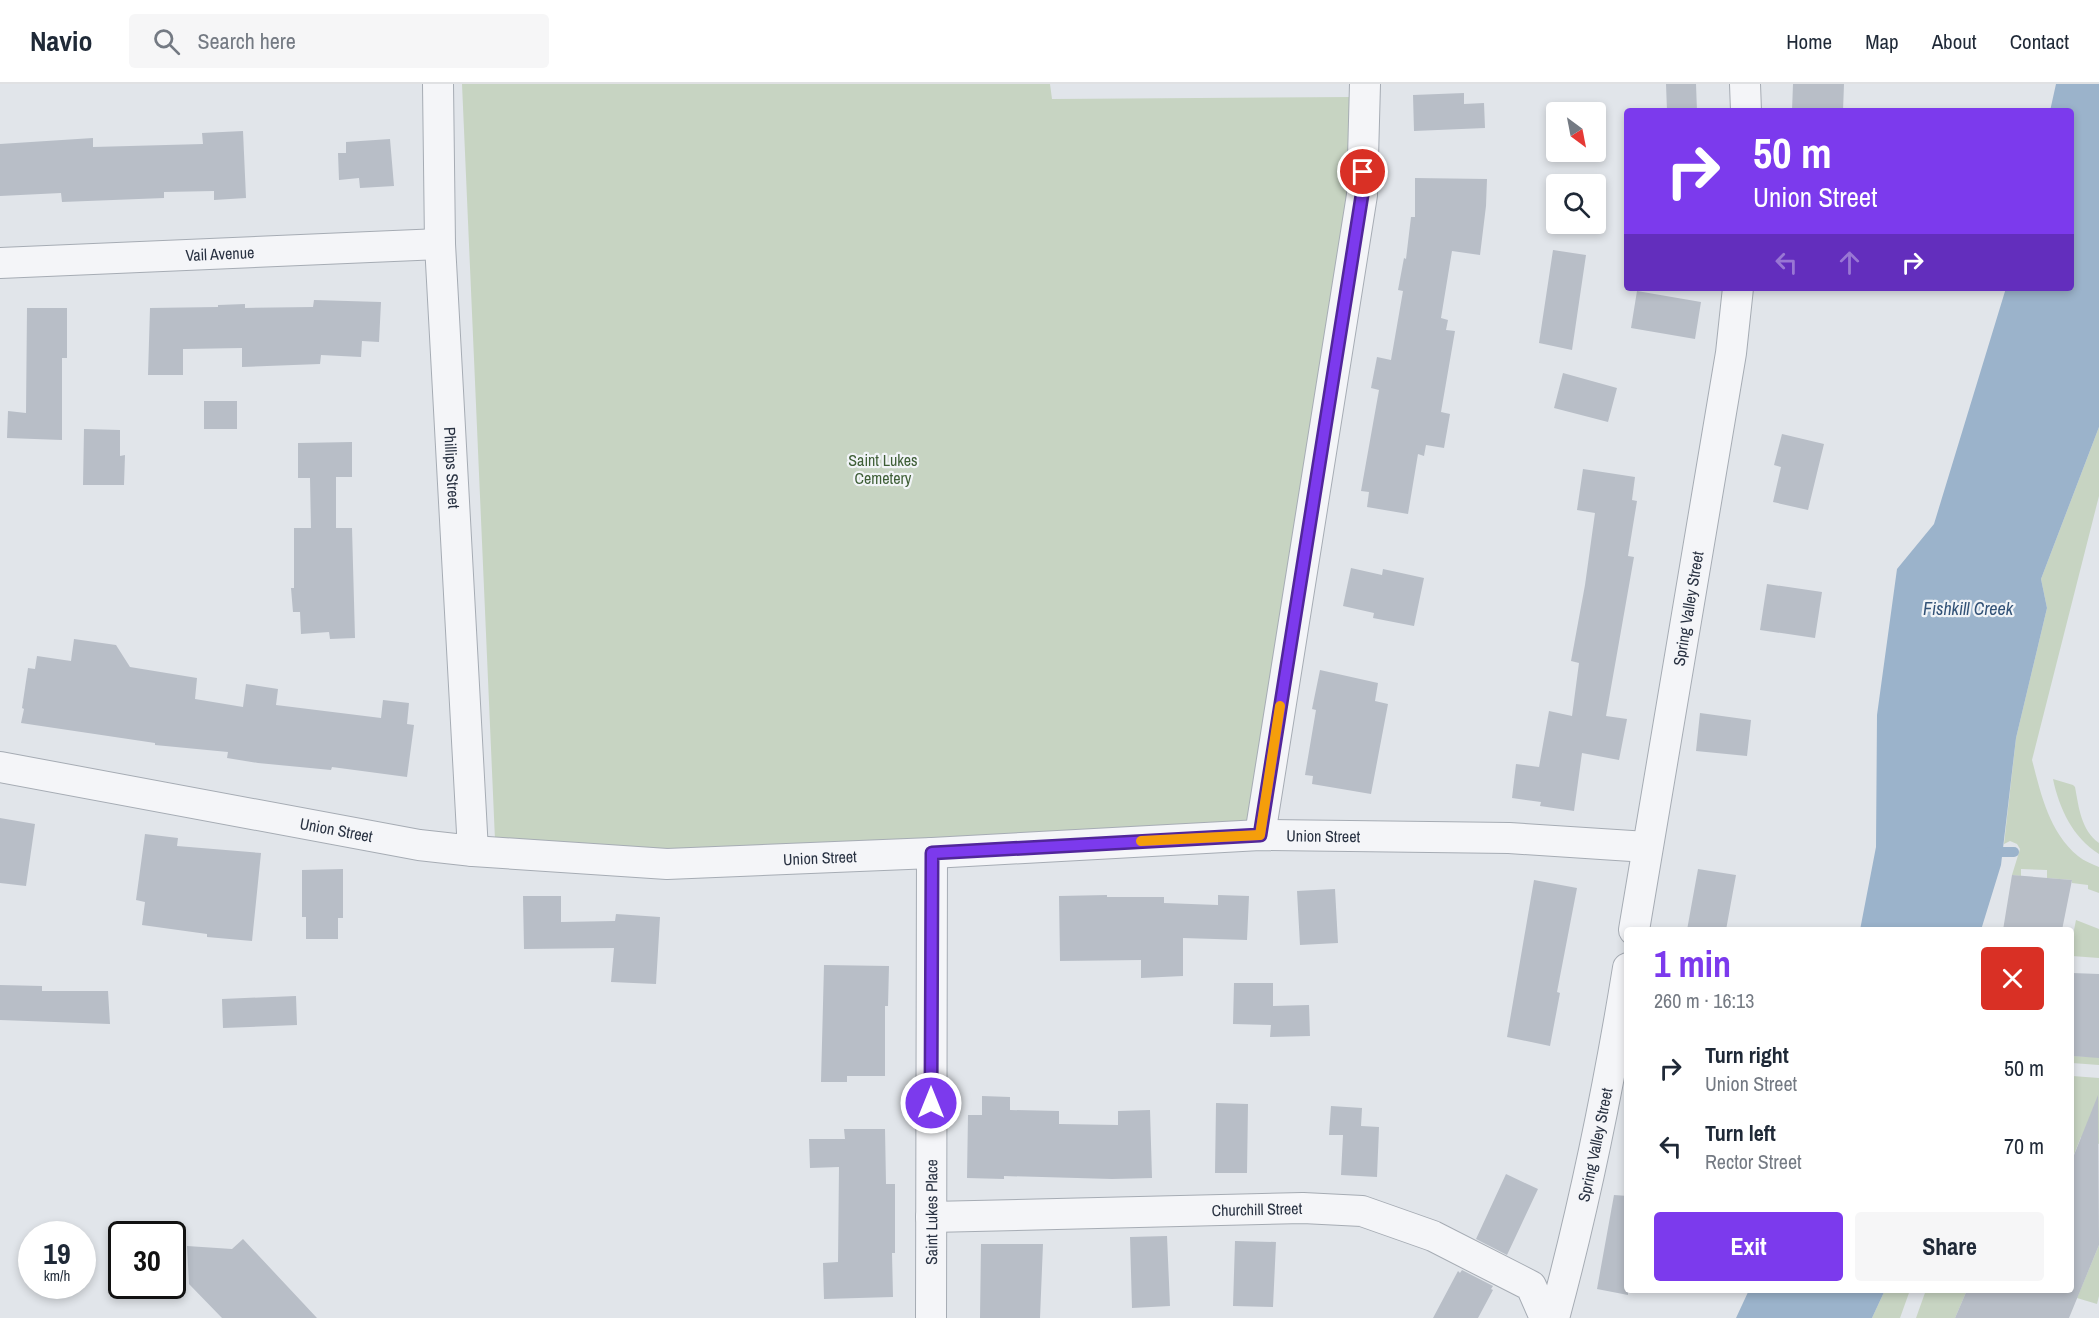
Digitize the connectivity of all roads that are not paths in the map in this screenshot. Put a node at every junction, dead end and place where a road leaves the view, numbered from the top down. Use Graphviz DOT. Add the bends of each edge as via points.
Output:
graph roads {
  1 [pos="438,84"];
  2 [pos="1365,84"];
  3 [pos="1745,84"];
  4 [pos="1746,108"];
  5 [pos="440,244"];
  6 [pos="0,263"];
  7 [pos="1738,291"];
  8 [pos="0,767"];
  9 [pos="1260,835"];
  10 [pos="1647,847"];
  11 [pos="473,851"];
  12 [pos="932,853"];
  13 [pos="1634,927"];
  14 [pos="1624,993"];
  15 [pos="931,1217"];
  16 [pos="931,1318"];
  17 [pos="1545,1318"];
  18 [pos="1554,1318"];
  1 -- 5 [label="street, Phillips Street"];
  2 -- 9 [label="street" via="1362,195"];
  3 -- 4 [label="street"];
  5 -- 6 [label="street, Vail Avenue"];
  5 -- 11 [label="street, Phillips Street"];
  7 -- 10 [label="street, Spring Valley Street" via="1731,352"];
  8 -- 11 [label="street, Union Street" via="419,845"];
  9 -- 10 [label="street, Union Street" via="1509,838"];
  9 -- 12 [label="street, Union Street"];
  10 -- 13 [label="street, Spring Valley Street"];
  11 -- 12 [label="street, Union Street" via="667,864"];
  12 -- 15 [label="street, Saint Lukes Place"];
  14 -- 18 [label="street, Spring Valley Street"];
  15 -- 16 [label="street, Saint Lukes Place"];
  15 -- 17 [label="street, Churchill Street" via="1304,1208 1362,1211 1433,1236 1531,1286"];
}
